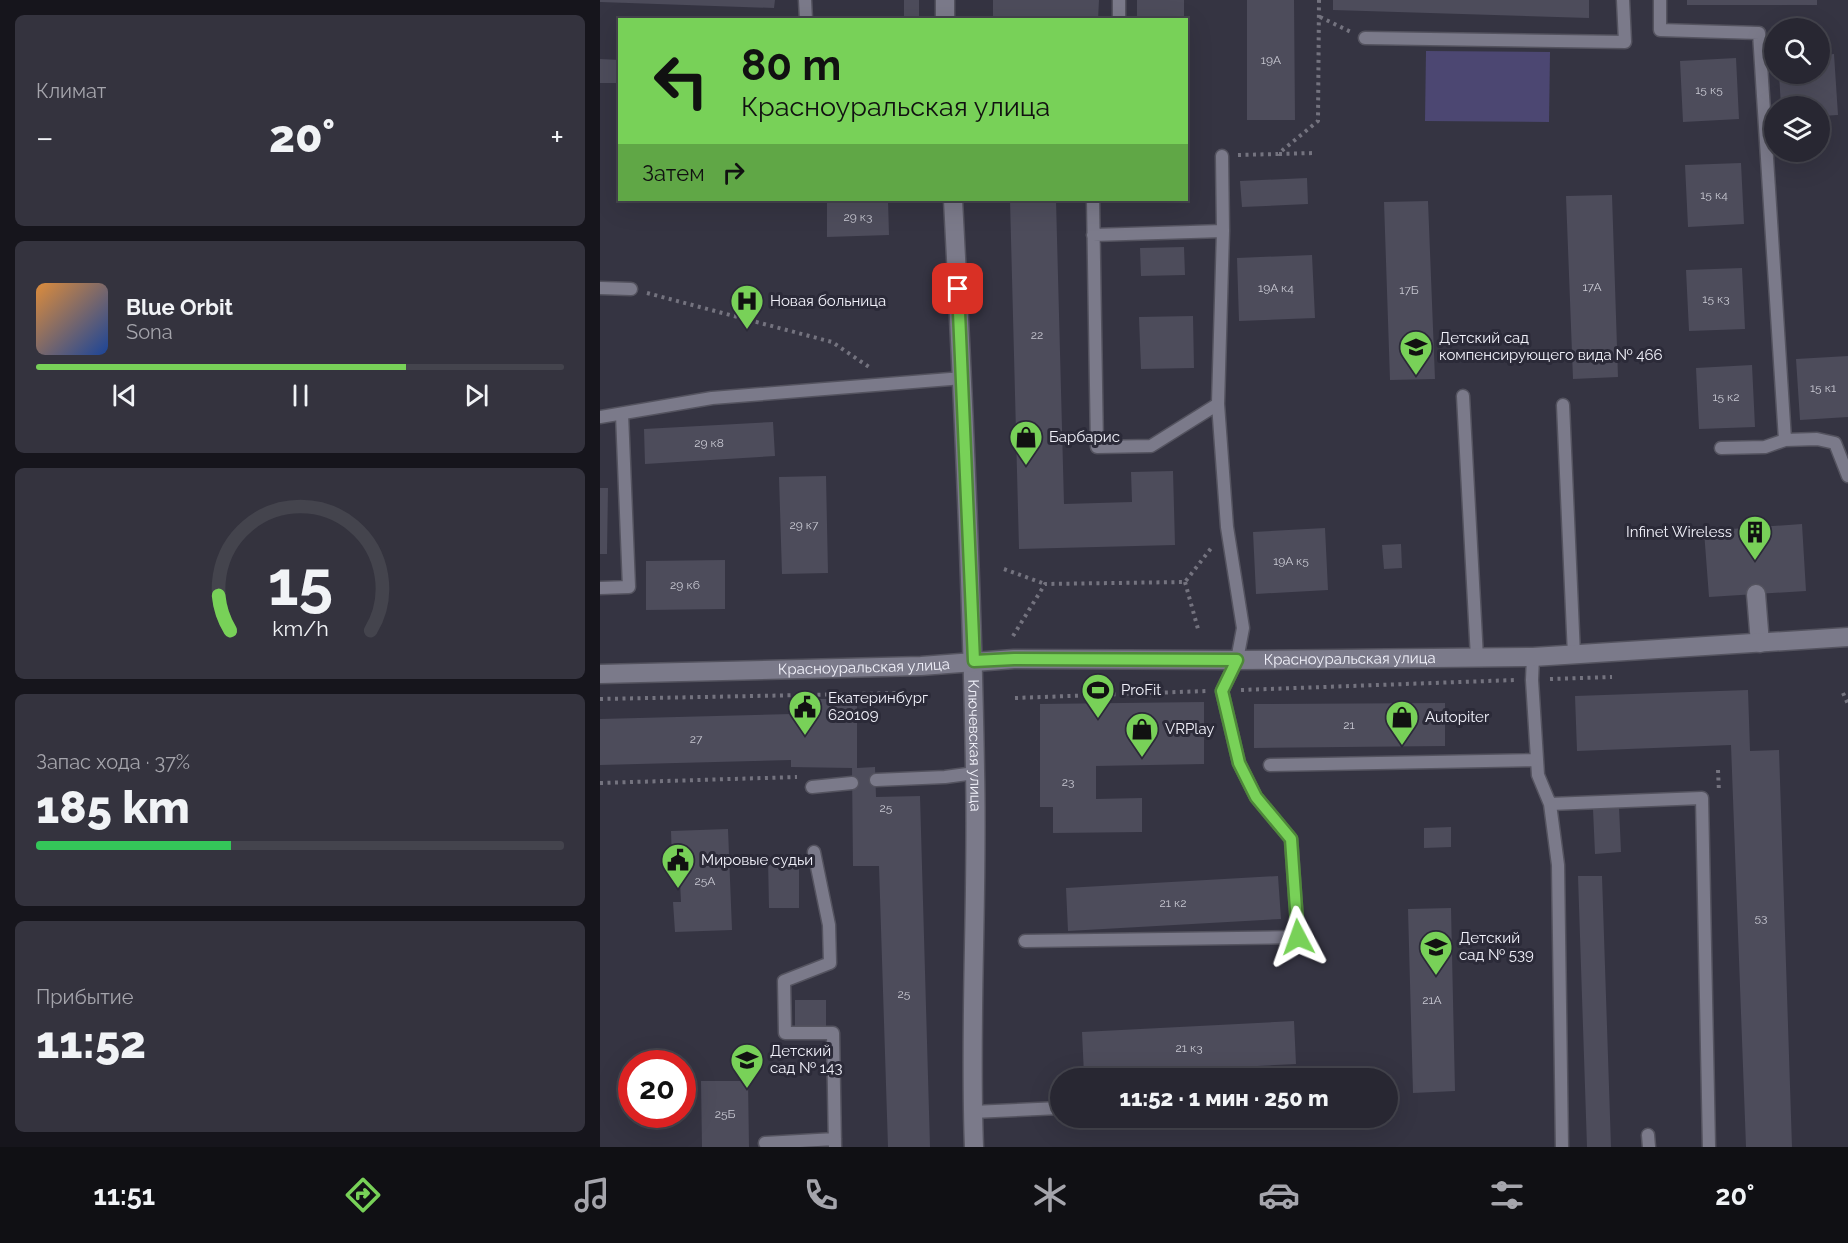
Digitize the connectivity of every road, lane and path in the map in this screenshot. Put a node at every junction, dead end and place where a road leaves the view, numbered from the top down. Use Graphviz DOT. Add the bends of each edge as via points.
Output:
graph roads {
  1 [pos="805,0"];
  2 [pos="945,0"];
  3 [pos="1119,0"];
  4 [pos="1319,0"];
  5 [pos="1623,0"];
  6 [pos="1660,0"];
  7 [pos="1319,17"];
  8 [pos="806,18"];
  9 [pos="945,18"];
  10 [pos="1119,18"];
  11 [pos="1365,38"];
  12 [pos="1314,153"];
  13 [pos="1278,154"];
  14 [pos="1222,156"];
  15 [pos="953,201"];
  16 [pos="1092,201"];
  17 [pos="1223,231"];
  18 [pos="1093,235"];
  19 [pos="600,288"];
  20 [pos="631,289"];
  21 [pos="963,378"];
  22 [pos="895,384"];
  23 [pos="1463,396"];
  24 [pos="1218,404"];
  25 [pos="1563,405"];
  26 [pos="622,414"];
  27 [pos="600,417"];
  28 [pos="1785,440"];
  29 [pos="1721,448"];
  30 [pos="1848,476"];
  31 [pos="1227,527"];
  32 [pos="1004,569"];
  33 [pos="1185,582"];
  34 [pos="1045,584"];
  35 [pos="600,588"];
  36 [pos="1756,594"];
  37 [pos="1198,629"];
  38 [pos="1013,636"];
  39 [pos="1848,637"];
  40 [pos="1760,643"];
  41 [pos="1574,655"];
  42 [pos="1533,657"];
  43 [pos="1477,658"];
  44 [pos="1237,660"];
  45 [pos="974,661"];
  46 [pos="600,674"];
  47 [pos="1612,677"];
  48 [pos="1532,680"];
  49 [pos="1222,691"];
  50 [pos="908,693"];
  51 [pos="1843,693"];
  52 [pos="1015,698"];
  53 [pos="600,699"];
  54 [pos="1848,704"];
  55 [pos="1537,760"];
  56 [pos="1270,765"];
  57 [pos="975,773"];
  58 [pos="876,780"];
  59 [pos="600,783"];
  60 [pos="852,783"];
  61 [pos="812,787"];
  62 [pos="1550,804"];
  63 [pos="814,852"];
  64 [pos="1025,941"];
  65 [pos="1050,1108"];
  66 [pos="972,1112"];
  67 [pos="765,1143"];
  68 [pos="835,1143"];
  69 [pos="974,1147"];
  70 [pos="1562,1147"];
  71 [pos="1709,1147"];
  1 -- 8 [label="lane"];
  2 -- 9 [label="street"];
  3 -- 10 [label="lane"];
  4 -- 7 [label="path"];
  5 -- 11 [label="lane" via="1624,42"];
  6 -- 28 [label="lane" via="1660,30 1759,33"];
  7 -- 11 [label="path"];
  7 -- 13 [label="path" via="1318,121"];
  12 -- 13 [label="path"];
  13 -- 14 [label="path"];
  14 -- 17 [label="lane"];
  15 -- 21 [label="street, Ключевская улица"];
  16 -- 18 [label="lane"];
  17 -- 18 [label="lane"];
  17 -- 24 [label="lane"];
  18 -- 24 [label="lane" via="1097,447 1151,446"];
  19 -- 20 [label="lane"];
  20 -- 22 [label="path" via="832,342"];
  21 -- 22 [label="lane"];
  21 -- 45 [label="street, Ключевская улица"];
  22 -- 26 [label="lane" via="712,398"];
  23 -- 43 [label="lane"];
  24 -- 31 [label="lane"];
  25 -- 41 [label="lane"];
  26 -- 27 [label="lane"];
  26 -- 35 [label="lane" via="629,587"];
  28 -- 29 [label="lane" via="1765,447"];
  28 -- 30 [label="lane" via="1835,443"];
  31 -- 33 [label="path"];
  31 -- 44 [label="lane" via="1243,628"];
  32 -- 34 [label="path"];
  33 -- 34 [label="path"];
  33 -- 37 [label="path"];
  34 -- 38 [label="path"];
  36 -- 40 [label="street"];
  39 -- 40 [label="street, Красноуральская улица"];
  40 -- 41 [label="street, Красноуральская улица"];
  41 -- 42 [label="street, Красноуральская улица"];
  42 -- 43 [label="street, Красноуральская улица"];
  42 -- 48 [label="lane"];
  43 -- 44 [label="street, Красноуральская улица"];
  44 -- 45 [label="street, Красноуральская улица"];
  44 -- 49 [label="lane"];
  45 -- 46 [label="street, Красноуральская улица" via="921,666"];
  45 -- 57 [label="street, Ключевская улица"];
  47 -- 48 [label="path"];
  48 -- 49 [label="path"];
  48 -- 55 [label="lane"];
  49 -- 52 [label="path"];
  49 -- 64 [label="lane" via="1239,763 1256,797 1291,839 1298,937"];
  50 -- 53 [label="path"];
  51 -- 54 [label="path"];
  55 -- 56 [label="lane"];
  55 -- 62 [label="lane" via="1538,775"];
  57 -- 58 [label="lane"];
  57 -- 66 [label="street, Ключевская улица"];
  59 -- 61 [label="path" via="804,776"];
  60 -- 61 [label="lane"];
  62 -- 70 [label="lane" via="1558,865"];
  62 -- 71 [label="lane" via="1702,798"];
  63 -- 68 [label="lane" via="829,925 830,963 784,981 785,1033 833,1033"];
  65 -- 66 [label="lane"];
  66 -- 69 [label="street, Ключевская улица"];
  67 -- 68 [label="lane"];
}
